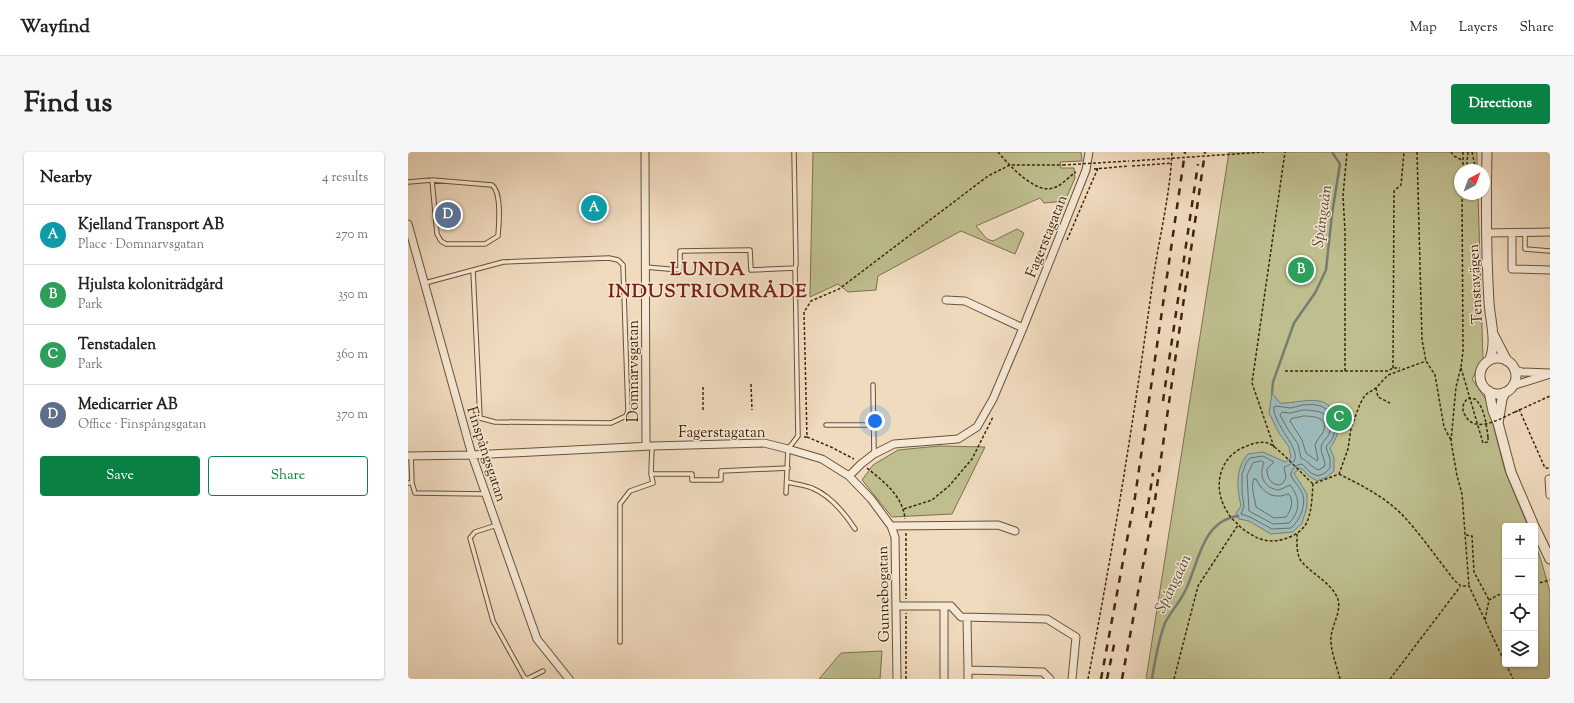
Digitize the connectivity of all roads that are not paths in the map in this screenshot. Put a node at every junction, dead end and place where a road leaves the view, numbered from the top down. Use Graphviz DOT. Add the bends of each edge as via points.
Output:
graph roads {
  1 [pos="645,152"];
  2 [pos="794,152"];
  3 [pos="1089,152"];
  4 [pos="1486,152"];
  5 [pos="432,180"];
  6 [pos="408,182"];
  7 [pos="408,224"];
  8 [pos="1525,232"];
  9 [pos="1550,232"];
  10 [pos="1486,233"];
  11 [pos="1512,233"];
  12 [pos="1550,251"];
  13 [pos="645,267"];
  14 [pos="795,268"];
  15 [pos="473,270"];
  16 [pos="1550,270"];
  17 [pos="424,283"];
  18 [pos="946,300"];
  19 [pos="1023,328"];
  20 [pos="1492,332"];
  21 [pos="1490,359"];
  22 [pos="1507,361"];
  23 [pos="1514,370"];
  24 [pos="1550,373"];
  25 [pos="872,385"];
  26 [pos="1509,389"];
  27 [pos="1488,391"];
  28 [pos="1498,423"];
  29 [pos="826,425"];
  30 [pos="873,425"];
  31 [pos="649,446"];
  32 [pos="788,448"];
  33 [pos="874,454"];
  34 [pos="472,455"];
  35 [pos="410,456"];
  36 [pos="788,468"];
  37 [pos="651,474"];
  38 [pos="849,476"];
  39 [pos="1549,479"];
  40 [pos="787,482"];
  41 [pos="410,483"];
  42 [pos="786,493"];
  43 [pos="486,494"];
  44 [pos="1550,495"];
  45 [pos="1533,523"];
  46 [pos="497,525"];
  47 [pos="891,526"];
  48 [pos="855,529"];
  49 [pos="1015,531"];
  50 [pos="1538,533"];
  51 [pos="1550,559"];
  52 [pos="897,606"];
  53 [pos="944,606"];
  54 [pos="967,618"];
  55 [pos="620,642"];
  56 [pos="968,670"];
  57 [pos="543,671"];
  58 [pos="569,679"];
  59 [pos="897,679"];
  60 [pos="944,679"];
  61 [pos="968,679"];
  62 [pos="1050,679"];
  63 [pos="1072,679"];
  1 -- 13 [label="street, Domnarvsgatan"];
  2 -- 14 [label="lane"];
  3 -- 19 [label="street, Fagerstagatan" via="1086,170"];
  4 -- 10 [label="street, Tenstavägen"];
  5 -- 5 [label="lane" via="496,187 499,198 498,236 485,244 446,244 441,241 437,234"];
  5 -- 6 [label="lane"];
  7 -- 17 [label="street, Finspångsgatan"];
  8 -- 9 [label="street, Tenstavägen"];
  8 -- 11 [label="street, Tenstavägen"];
  8 -- 12 [label="lane" via="1525,249"];
  10 -- 11 [label="street, Tenstavägen"];
  10 -- 20 [label="street, Tenstavägen"];
  11 -- 16 [label="street" via="1512,269"];
  13 -- 14 [label="lane" via="680,270 680,251 750,250 751,270"];
  13 -- 31 [label="street, Domnarvsgatan"];
  14 -- 32 [label="lane" via="798,436"];
  15 -- 15 [label="lane" via="503,262 594,258 618,260 623,265 628,410 626,416 611,423 495,422 480,418"];
  15 -- 17 [label="lane"];
  17 -- 34 [label="street, Finspångsgatan"];
  18 -- 19 [label="street" via="965,301"];
  19 -- 33 [label="street, Fagerstagatan" via="993,399 977,428 958,439 894,444"];
  20 -- 21 [label="street, Tenstavägen"];
  20 -- 22 [label="street, Tenstavägen"];
  21 -- 22 [label="street"];
  21 -- 27 [label="street, Tenstavägen" via="1480,373 1482,385"];
  22 -- 23 [label="street, Tenstavägen"];
  23 -- 24 [label="street"];
  23 -- 26 [label="street, Tenstavägen" via="1516,375"];
  24 -- 26 [label="street"];
  25 -- 30 [label="lane"];
  26 -- 27 [label="street" via="1497,394"];
  26 -- 28 [label="street, Tenstavägen" via="1502,399"];
  27 -- 28 [label="street, Tenstavägen"];
  28 -- 45 [label="street, Tenstavägen" via="1510,472"];
  29 -- 30 [label="lane"];
  30 -- 33 [label="lane"];
  31 -- 32 [label="street, Fagerstagatan" via="764,443"];
  31 -- 34 [label="street, Fagerstagatan"];
  31 -- 37 [label="lane"];
  32 -- 36 [label="lane"];
  32 -- 38 [label="street, Fagerstagatan" via="822,459"];
  33 -- 38 [label="street, Fagerstagatan"];
  34 -- 35 [label="street, Fagerstagatan"];
  34 -- 43 [label="street, Finspångsgatan"];
  35 -- 41 [label="lane"];
  36 -- 37 [label="lane" via="721,471 721,480 692,480 692,474"];
  36 -- 40 [label="lane"];
  37 -- 55 [label="lane" via="654,483 630,491 620,504"];
  38 -- 47 [label="street, Gunnebogatan" via="871,499"];
  39 -- 44 [label="street"];
  40 -- 42 [label="lane"];
  40 -- 48 [label="lane" via="812,489 828,498 843,510"];
  41 -- 43 [label="lane" via="415,493"];
  43 -- 46 [label="street, Finspångsgatan"];
  46 -- 57 [label="lane" via="475,532 470,538 493,621 524,677 527,679"];
  46 -- 58 [label="street, Finspångsgatan" via="537,639"];
  47 -- 49 [label="street" via="998,525"];
  47 -- 52 [label="street, Gunnebogatan" via="895,537"];
  50 -- 51 [label="street, Tenstavägen"];
  52 -- 53 [label="street"];
  52 -- 59 [label="street, Gunnebogatan"];
  53 -- 54 [label="street" via="951,606 961,617"];
  53 -- 60 [label="street"];
  54 -- 56 [label="street"];
  54 -- 63 [label="street" via="1047,619 1076,637"];
  56 -- 61 [label="street"];
  56 -- 62 [label="street" via="1043,672"];
}
